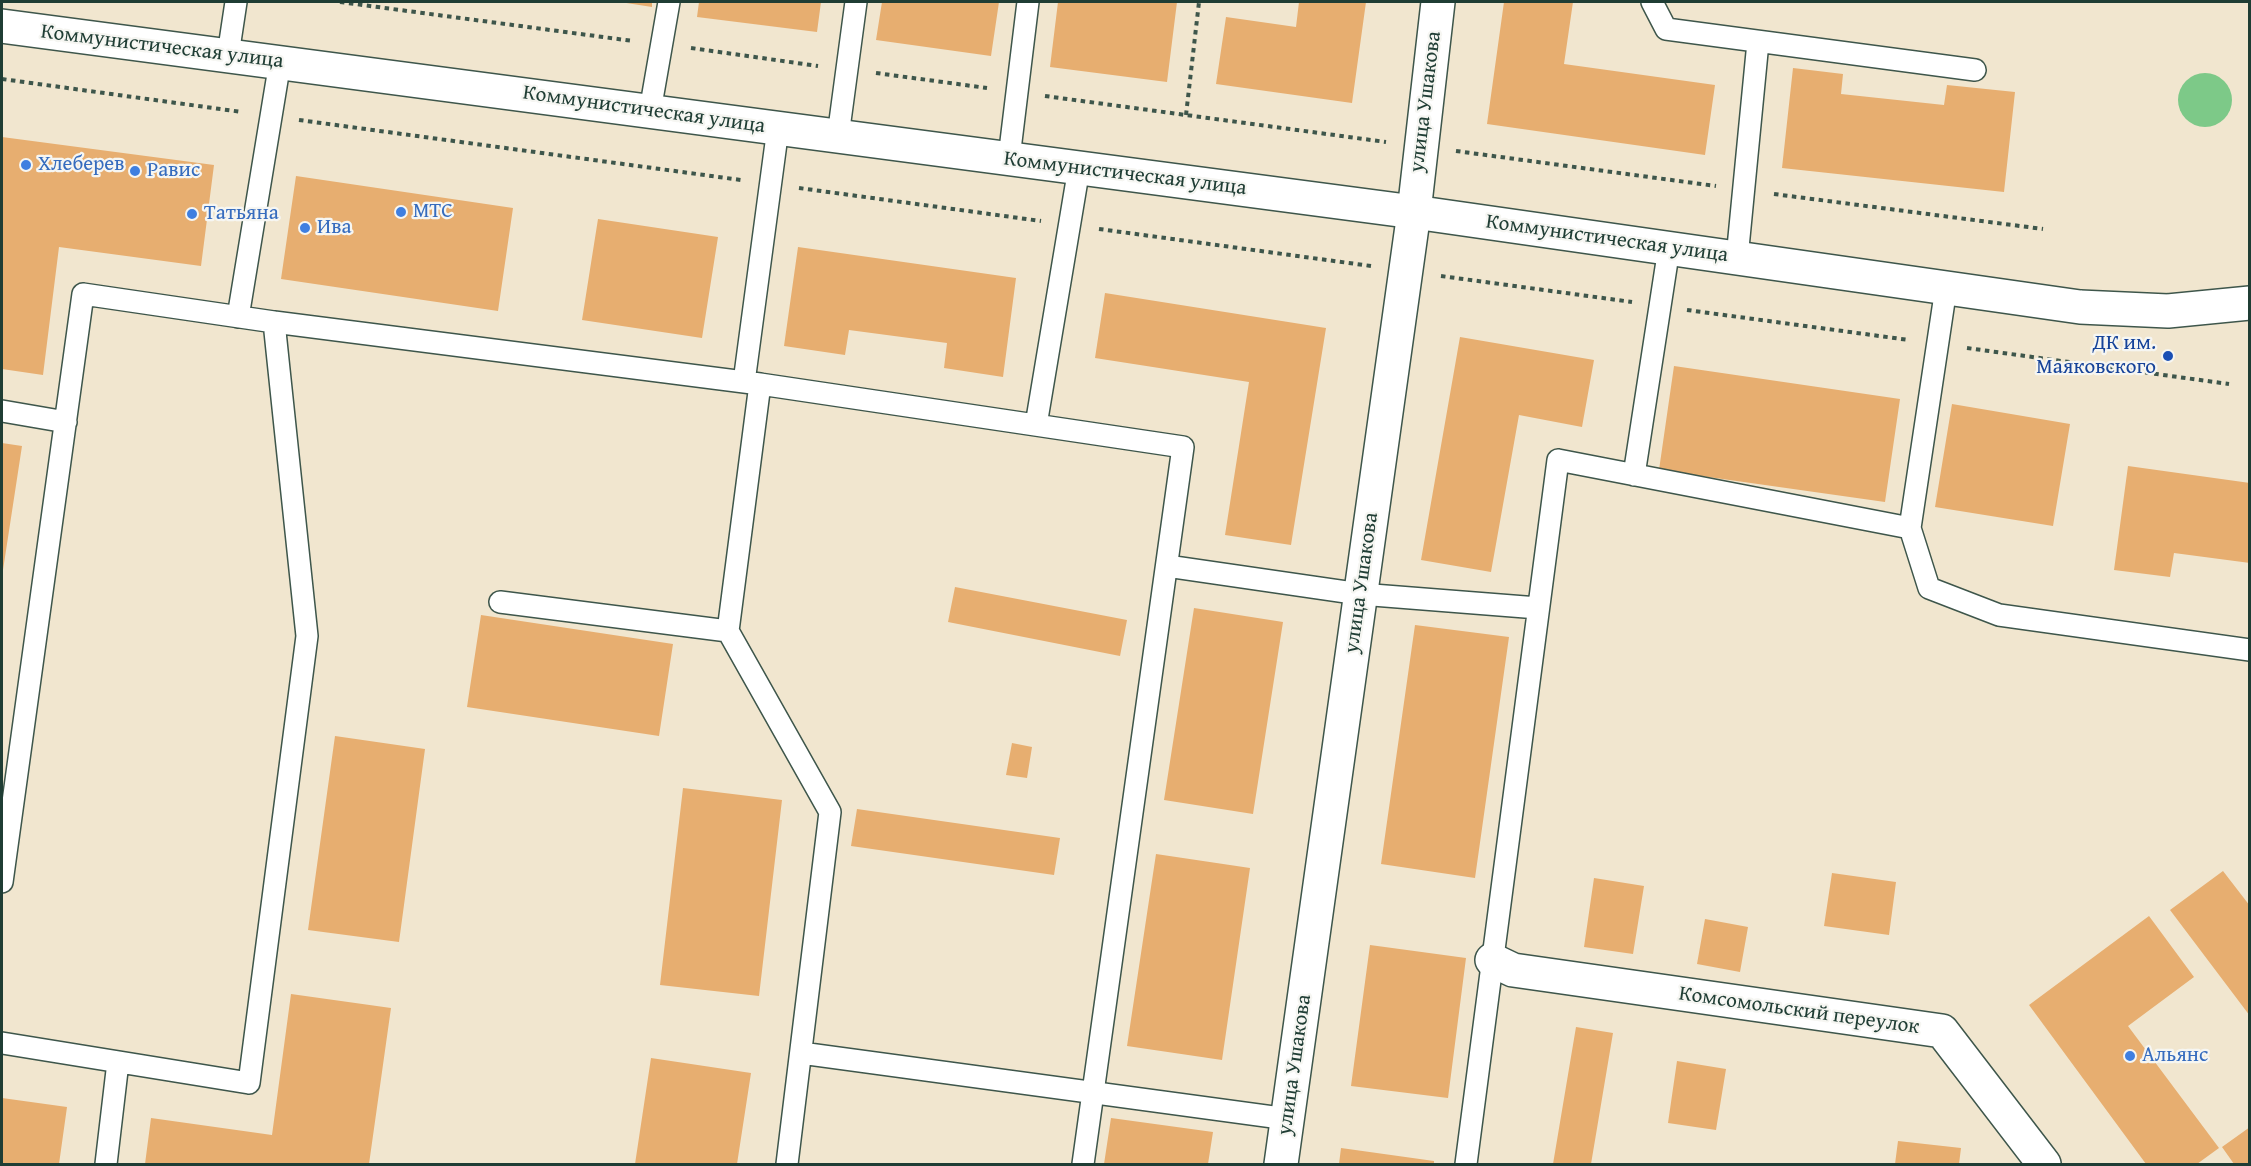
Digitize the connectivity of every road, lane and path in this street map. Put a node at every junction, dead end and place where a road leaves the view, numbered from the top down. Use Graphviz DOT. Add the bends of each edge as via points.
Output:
graph roads {
  1 [pos="236,2"];
  2 [pos="340,2"];
  3 [pos="669,2"];
  4 [pos="856,2"];
  5 [pos="1028,2"];
  6 [pos="1199,2"];
  7 [pos="1438,2"];
  8 [pos="1652,2"];
  9 [pos="2,26"];
  10 [pos="1758,42"];
  11 [pos="662,44"];
  12 [pos="228,56"];
  13 [pos="280,62"];
  14 [pos="847,69"];
  15 [pos="1975,70"];
  16 [pos="2,79"];
  17 [pos="1017,92"];
  18 [pos="650,111"];
  19 [pos="1186,115"];
  20 [pos="271,116"];
  21 [pos="778,128"];
  22 [pos="838,136"];
  23 [pos="1421,146"];
  24 [pos="1009,158"];
  25 [pos="1079,168"];
  26 [pos="770,184"];
  27 [pos="1744,190"];
  28 [pos="1414,212"];
  29 [pos="1069,225"];
  30 [pos="2043,230"];
  31 [pos="1669,248"];
  32 [pos="1737,258"];
  33 [pos="1405,271"];
  34 [pos="1946,288"];
  35 [pos="2250,303"];
  36 [pos="1660,306"];
  37 [pos="238,317"];
  38 [pos="274,322"];
  39 [pos="1937,344"];
  40 [pos="752,383"];
  41 [pos="2229,384"];
  42 [pos="2,411"];
  43 [pos="66,422"];
  44 [pos="1036,425"];
  45 [pos="1634,475"];
  46 [pos="1910,528"];
  47 [pos="1167,566"];
  48 [pos="1360,594"];
  49 [pos="500,602"];
  50 [pos="1538,608"];
  51 [pos="728,631"];
  52 [pos="2250,650"];
  53 [pos="2,882"];
  54 [pos="1492,960"];
  55 [pos="2,1043"];
  56 [pos="801,1053"];
  57 [pos="118,1062"];
  58 [pos="1093,1093"];
  59 [pos="1288,1119"];
  60 [pos="106,1164"];
  61 [pos="787,1164"];
  62 [pos="1083,1164"];
  63 [pos="1281,1164"];
  64 [pos="1466,1164"];
  65 [pos="2044,1164"];
  1 -- 12 [label="lane"];
  2 -- 11 [label="path"];
  3 -- 11 [label="lane"];
  4 -- 14 [label="lane"];
  5 -- 17 [label="lane"];
  6 -- 19 [label="path"];
  7 -- 23 [label="main road, улица Ушакова"];
  8 -- 10 [label="lane" via="1666,29"];
  9 -- 12 [label="main road, Коммунистическая улица"];
  10 -- 15 [label="lane"];
  10 -- 27 [label="lane"];
  11 -- 14 [label="path"];
  11 -- 18 [label="lane"];
  12 -- 13 [label="main road, Коммунистическая улица"];
  13 -- 18 [label="main road, Коммунистическая улица"];
  13 -- 20 [label="lane"];
  14 -- 17 [label="path"];
  14 -- 22 [label="lane"];
  16 -- 20 [label="path"];
  17 -- 19 [label="path"];
  17 -- 24 [label="lane"];
  18 -- 21 [label="main road, Коммунистическая улица"];
  19 -- 23 [label="path"];
  20 -- 26 [label="path"];
  20 -- 37 [label="lane"];
  21 -- 22 [label="main road, Коммунистическая улица"];
  21 -- 26 [label="lane"];
  22 -- 24 [label="main road, Коммунистическая улица"];
  23 -- 27 [label="path"];
  23 -- 28 [label="main road, улица Ушакова"];
  24 -- 25 [label="main road, Коммунистическая улица"];
  25 -- 28 [label="main road, Коммунистическая улица"];
  25 -- 29 [label="lane"];
  26 -- 29 [label="path"];
  26 -- 40 [label="lane"];
  27 -- 30 [label="path"];
  27 -- 32 [label="lane"];
  28 -- 31 [label="main road, Коммунистическая улица"];
  28 -- 33 [label="main road, улица Ушакова"];
  29 -- 33 [label="path"];
  29 -- 44 [label="lane"];
  31 -- 32 [label="main road, Коммунистическая улица"];
  31 -- 36 [label="lane"];
  32 -- 34 [label="main road, Коммунистическая улица"];
  33 -- 36 [label="path"];
  33 -- 48 [label="main road, улица Ушакова"];
  34 -- 35 [label="main road, Коммунистическая улица" via="2080,307 2168,311"];
  34 -- 39 [label="lane"];
  36 -- 39 [label="path"];
  36 -- 45 [label="lane"];
  37 -- 38 [label="lane"];
  37 -- 43 [label="lane" via="83,294"];
  38 -- 40 [label="lane"];
  38 -- 57 [label="lane" via="307,636 249,1083"];
  39 -- 41 [label="path"];
  39 -- 46 [label="lane"];
  40 -- 44 [label="lane"];
  40 -- 51 [label="lane"];
  42 -- 43 [label="lane"];
  43 -- 53 [label="lane"];
  44 -- 47 [label="lane" via="1183,447"];
  45 -- 46 [label="lane"];
  45 -- 50 [label="lane" via="1558,460"];
  46 -- 52 [label="lane" via="1929,588 1999,615"];
  47 -- 48 [label="lane"];
  47 -- 58 [label="lane"];
  48 -- 50 [label="lane"];
  48 -- 59 [label="main road, улица Ушакова"];
  49 -- 51 [label="lane"];
  50 -- 54 [label="lane"];
  51 -- 56 [label="lane" via="830,812"];
  54 -- 64 [label="lane"];
  54 -- 65 [label="main road, Комсомольский переулок" via="1513,970 1942,1031"];
  55 -- 57 [label="lane"];
  56 -- 58 [label="lane"];
  56 -- 61 [label="lane"];
  57 -- 60 [label="lane"];
  58 -- 59 [label="lane"];
  58 -- 62 [label="lane"];
  59 -- 63 [label="main road, улица Ушакова"];
}
